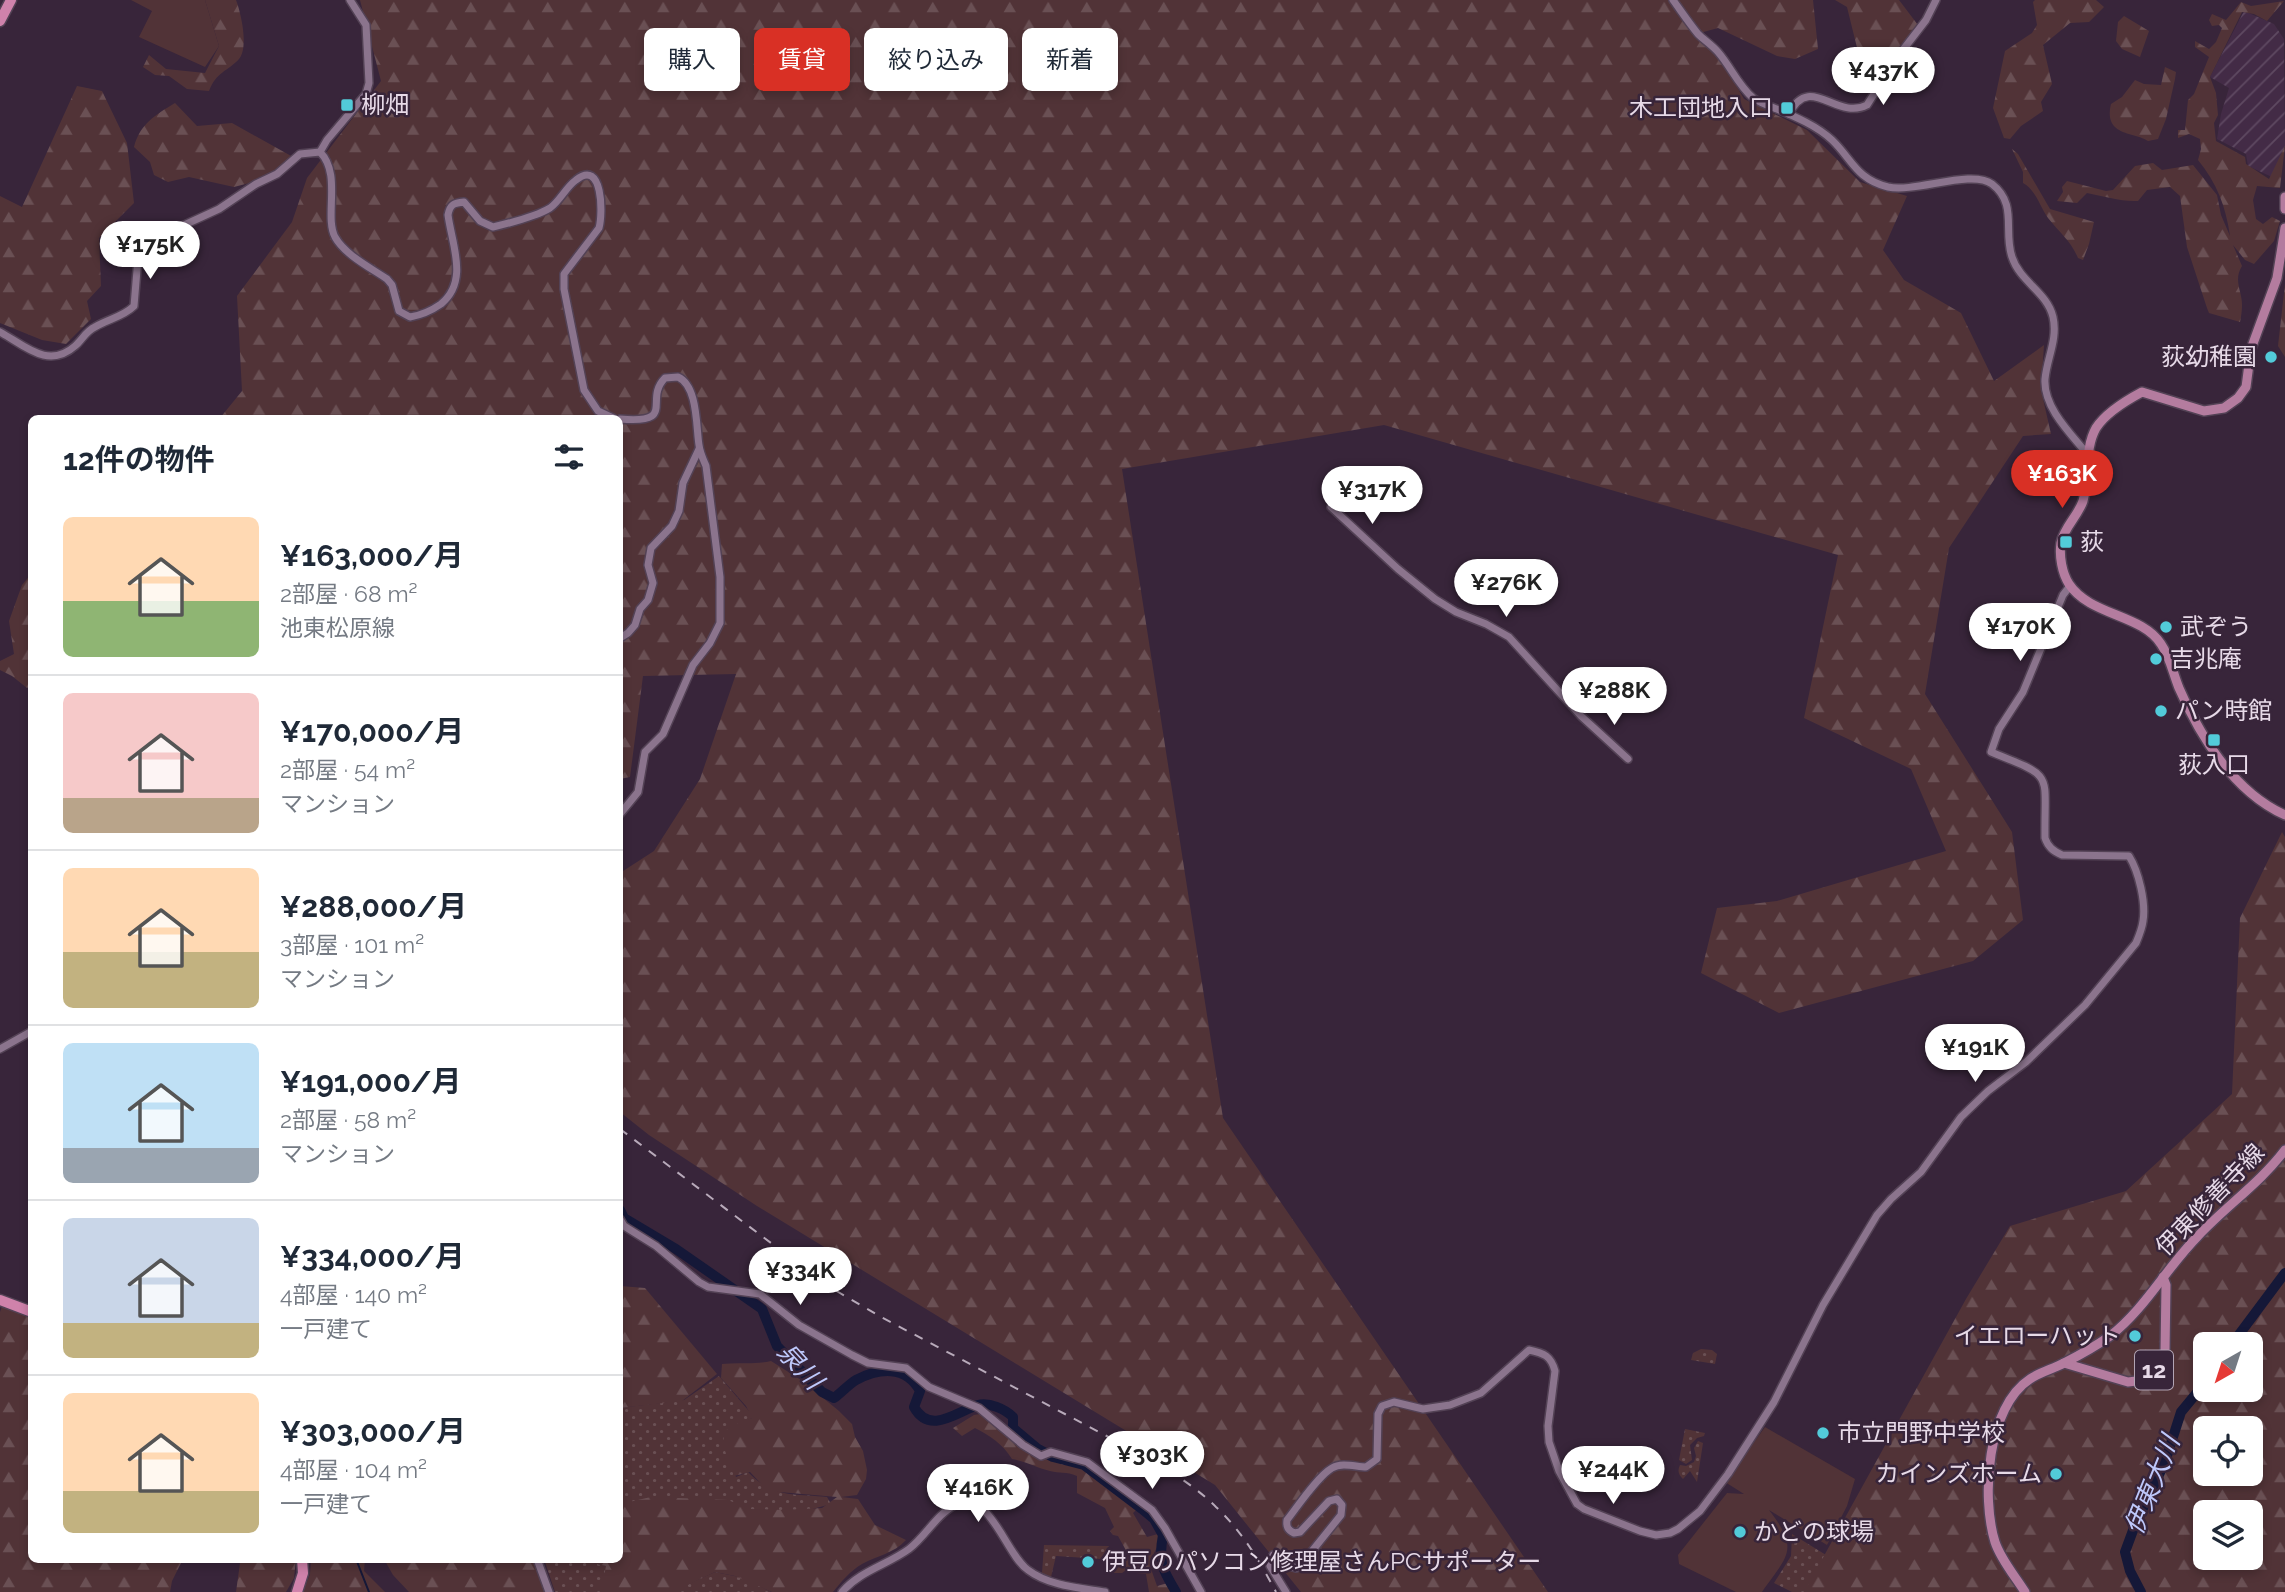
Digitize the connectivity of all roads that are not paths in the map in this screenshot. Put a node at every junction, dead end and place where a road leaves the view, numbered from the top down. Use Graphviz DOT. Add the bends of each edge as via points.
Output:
graph roads {
  1 [pos="11,0"];
  2 [pos="350,0"];
  3 [pos="1673,0"];
  4 [pos="1936,0"];
  5 [pos="0,21"];
  6 [pos="1788,114"];
  7 [pos="320,152"];
  8 [pos="2285,197"];
  9 [pos="2285,209"];
  10 [pos="2285,228"];
  11 [pos="0,332"];
  12 [pos="607,415"];
  13 [pos="623,419"];
  14 [pos="699,449"];
  15 [pos="2089,456"];
  16 [pos="1331,507"];
  17 [pos="2070,586"];
  18 [pos="623,636"];
  19 [pos="1628,759"];
  20 [pos="623,810"];
  21 [pos="2285,815"];
  22 [pos="28,1033"];
  23 [pos="0,1049"];
  24 [pos="2285,1150"];
  25 [pos="623,1224"];
  26 [pos="2163,1277"];
  27 [pos="0,1300"];
  28 [pos="28,1310"];
  29 [pos="2064,1363"];
  30 [pos="302,1563"];
  31 [pos="538,1563"];
  32 [pos="297,1592"];
  33 [pos="549,1592"];
  34 [pos="842,1592"];
  35 [pos="1105,1592"];
  36 [pos="1201,1592"];
  37 [pos="1286,1592"];
  38 [pos="2025,1592"];
  1 -- 5 [label="highway"];
  2 -- 7 [label="street" via="366,25 369,83 366,94"];
  3 -- 6 [label="street" via="1748,93"];
  4 -- 6 [label="street" via="1867,105 1853,110 1801,97"];
  6 -- 15 [label="street" via="1832,141 1853,167 1888,187 1980,178 2002,195 2010,213 2012,258 2022,278 2047,300 2053,316 2052,356 2045,378 2049,404"];
  7 -- 11 [label="street" via="300,154 277,174 219,209 145,243 138,258 134,306 95,327 75,347 47,357"];
  7 -- 12 [label="street" via="330,171 336,239 393,285 399,311 410,317 430,311 454,289 457,260 448,215 454,203 464,202 480,221 493,227 549,209 577,178 595,179 600,186 601,221 564,274 564,289 584,390 598,411"];
  8 -- 9 [label="main road"];
  10 -- 15 [label="main road" via="2274,288 2251,349 2246,387 2238,398 2224,408 2204,411 2142,392 2097,425"];
  13 -- 14 [label="street" via="650,418 658,406 662,381 683,379 695,410"];
  14 -- 18 [label="street" via="683,483 672,526 651,548 649,600"];
  14 -- 20 [label="street" via="706,466 718,565 720,623 693,665 663,734 645,752 638,792"];
  15 -- 17 [label="main road" via="2083,501 2061,543"];
  16 -- 19 [label="street" via="1435,599 1508,637"];
  17 -- 21 [label="main road" via="2088,602 2156,637 2224,765 2258,802"];
  17 -- 37 [label="street" via="1991,752 2041,775 2046,785 2045,838 2054,851 2129,856 2142,898 2141,931 2085,1005 1961,1117 1921,1172 1877,1215 1823,1305 1774,1402 1715,1493 1678,1529 1656,1535 1577,1504 1549,1442 1553,1363 1544,1353 1529,1350 1481,1393 1450,1405 1423,1409 1394,1402 1382,1406 1377,1459 1366,1467 1332,1468 1287,1520 1290,1530 1300,1532 1329,1501 1337,1499 1342,1505 1341,1515 1300,1566 1286,1565 1279,1553 1273,1555 1270,1566"];
  22 -- 23 [label="street"];
  24 -- 26 [label="main road, 伊東修善寺線 / 12" via="2259,1181 2197,1236"];
  25 -- 36 [label="street" via="708,1287 760,1294 799,1325 852,1355 868,1363 905,1368 929,1387 976,1406 1041,1456 1051,1452 1087,1462 1152,1510"];
  26 -- 29 [label="main road, 伊東修善寺線 / 12" via="2110,1336"];
  26 -- 29 [label="main road, 伊東修善寺線 / 12" via="2165,1351 2145,1380 2128,1382"];
  27 -- 28 [label="highway"];
  29 -- 38 [label="main road, 伊東修善寺線 / 12" via="2019,1389 1994,1437 1991,1529"];
  30 -- 32 [label="highway"];
  31 -- 33 [label="street"];
  34 -- 35 [label="street" via="854,1579 909,1549 947,1511 966,1502 985,1509 1028,1570 1056,1582"];
}
